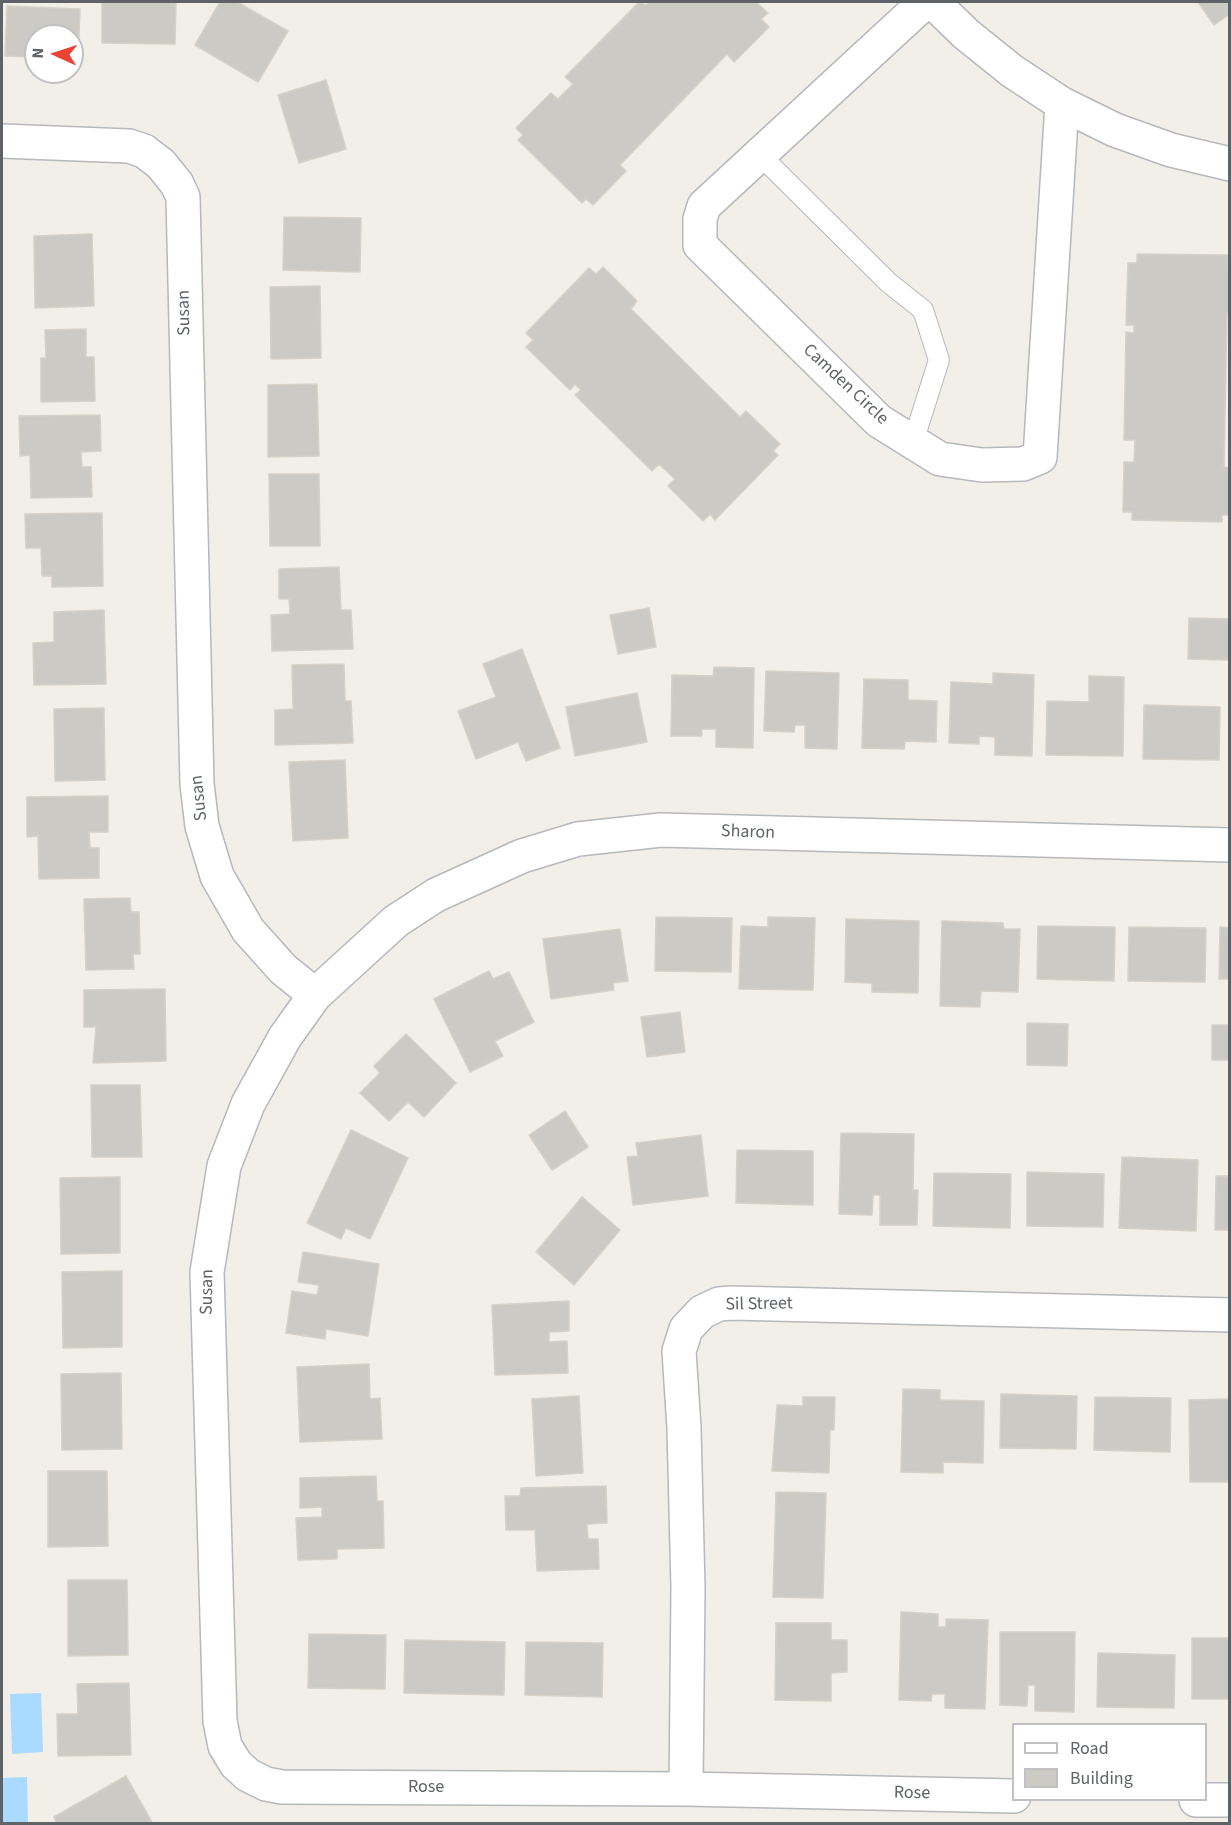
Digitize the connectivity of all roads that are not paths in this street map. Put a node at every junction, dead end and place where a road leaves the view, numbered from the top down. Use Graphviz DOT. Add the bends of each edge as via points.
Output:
graph roads {
  1 [pos="925,2"];
  2 [pos="933,2"];
  3 [pos="1062,104"];
  4 [pos="2,141"];
  5 [pos="760,154"];
  6 [pos="1230,164"];
  7 [pos="913,442"];
  8 [pos="1230,845"];
  9 [pos="315,995"];
  10 [pos="1230,1315"];
  11 [pos="209,1376"];
  12 [pos="686,1789"];
  13 [pos="1012,1796"];
  14 [pos="1207,1800"];
  15 [pos="1230,1800"];
  1 -- 5 [label="street, Camden Circle"];
  2 -- 3 [label="street" via="1012,72"];
  3 -- 6 [label="street" via="1115,130 1171,150"];
  3 -- 7 [label="street, Camden Circle" via="1040,457 1023,464 982,465 940,459"];
  4 -- 9 [label="street, Susan" via="117,144 144,151 161,164 183,197 196,784 202,826 217,876 248,930 283,969"];
  5 -- 7 [label="lane" via="889,283 923,310 939,360"];
  5 -- 7 [label="street, Camden Circle" via="704,206 700,245 879,421"];
  8 -- 9 [label="street, Sharon" via="661,830 579,839 522,856 436,895 388,928"];
  9 -- 11 [label="street, Susan" via="285,1037 248,1104 224,1166 207,1272"];
  10 -- 12 [label="street, Sil Street" via="732,1303 702,1312 686,1329 679,1351 688,1578"];
  11 -- 12 [label="street, Rose" via="219,1720 225,1746 242,1769 266,1784 282,1787"];
  12 -- 13 [label="street, Rose"];
  14 -- 15 [label="street"];
}
